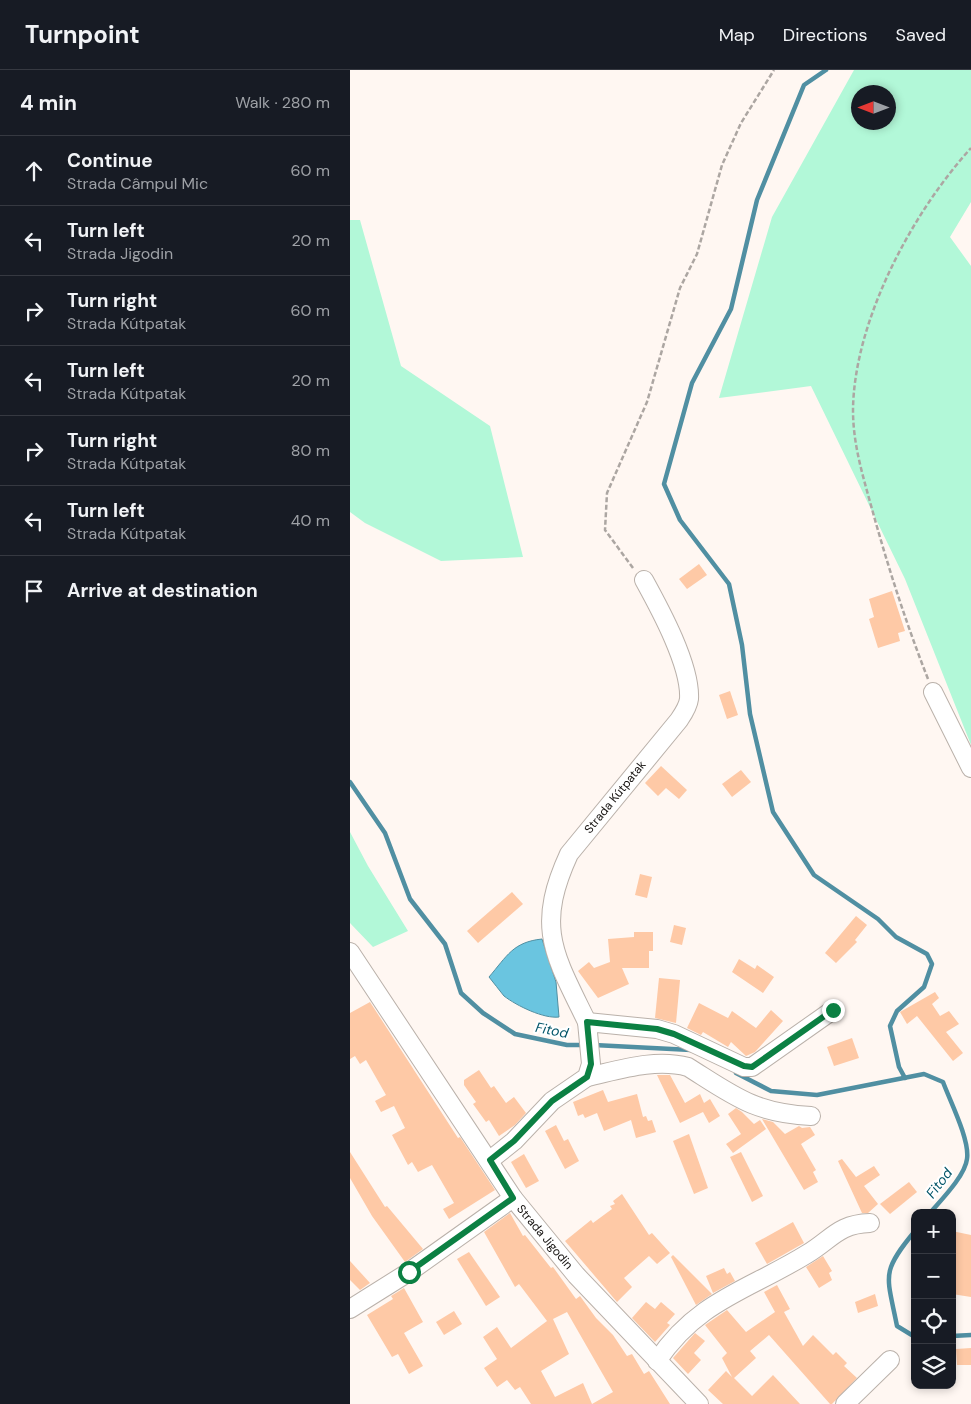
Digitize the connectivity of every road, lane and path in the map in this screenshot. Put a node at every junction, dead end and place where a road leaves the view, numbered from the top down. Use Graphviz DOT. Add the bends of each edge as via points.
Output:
graph roads {
  1 [pos="774,70"];
  2 [pos="971,148"];
  3 [pos="644,580"];
  4 [pos="933,692"];
  5 [pos="971,768"];
  6 [pos="350,952"];
  7 [pos="833,1010"];
  8 [pos="587,1026"];
  9 [pos="589,1071"];
  10 [pos="811,1116"];
  11 [pos="490,1160"];
  12 [pos="513,1198"];
  13 [pos="870,1223"];
  14 [pos="350,1309"];
  15 [pos="890,1360"];
  16 [pos="657,1361"];
  17 [pos="699,1404"];
  18 [pos="845,1404"];
  1 -- 3 [label="path" via="730,143 697,254 680,288 647,402 607,493 605,530"];
  2 -- 4 [label="path" via="934,198 886,276 857,371 853,410 858,458 889,569"];
  3 -- 8 [label="street, Strada Kútpatak" via="668,624 685,676 689,701 679,720 569,854 560,873 553,896 550,933 555,955"];
  4 -- 5 [label="street"];
  6 -- 11 [label="street, Strada Jigodin"];
  7 -- 8 [label="street" via="752,1067 657,1029"];
  8 -- 9 [label="street, Strada Kútpatak"];
  9 -- 10 [label="street" via="679,1065 688,1067 750,1105 772,1112"];
  9 -- 11 [label="street"];
  11 -- 12 [label="street, Strada Jigodin"];
  12 -- 14 [label="street" via="409,1272"];
  12 -- 16 [label="street, Strada Jigodin" via="576,1275"];
  13 -- 16 [label="street" via="852,1224 807,1254 715,1303 669,1343"];
  15 -- 18 [label="street"];
  16 -- 17 [label="street, Strada Jigodin"];
}
